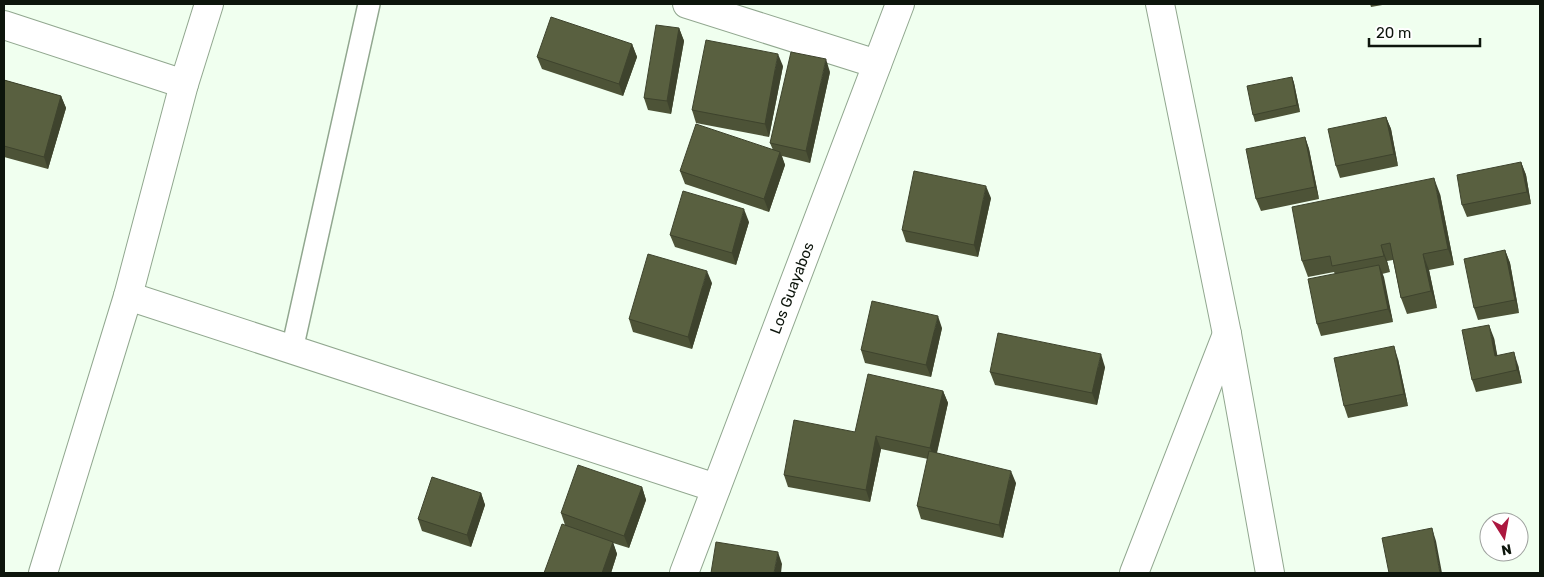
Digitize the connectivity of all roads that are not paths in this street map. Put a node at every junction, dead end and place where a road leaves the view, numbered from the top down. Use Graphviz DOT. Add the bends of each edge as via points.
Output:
graph roads {
  1 [pos="209,4"];
  2 [pos="369,4"];
  3 [pos="687,4"];
  4 [pos="900,4"];
  5 [pos="1160,4"];
  6 [pos="4,25"];
  7 [pos="877,64"];
  8 [pos="184,84"];
  9 [pos="128,296"];
  10 [pos="1227,334"];
  11 [pos="292,350"];
  12 [pos="716,488"];
  13 [pos="43,573"];
  14 [pos="684,573"];
  15 [pos="1134,573"];
  16 [pos="1270,573"];
  1 -- 8 [label="street"];
  2 -- 11 [label="lane"];
  3 -- 7 [label="street"];
  4 -- 7 [label="street, Los Guayabos"];
  5 -- 10 [label="street"];
  6 -- 8 [label="street"];
  7 -- 12 [label="street, Los Guayabos"];
  8 -- 9 [label="street"];
  9 -- 11 [label="street"];
  9 -- 13 [label="street"];
  10 -- 15 [label="street"];
  10 -- 16 [label="street"];
  11 -- 12 [label="street"];
  12 -- 14 [label="street, Los Guayabos"];
}
